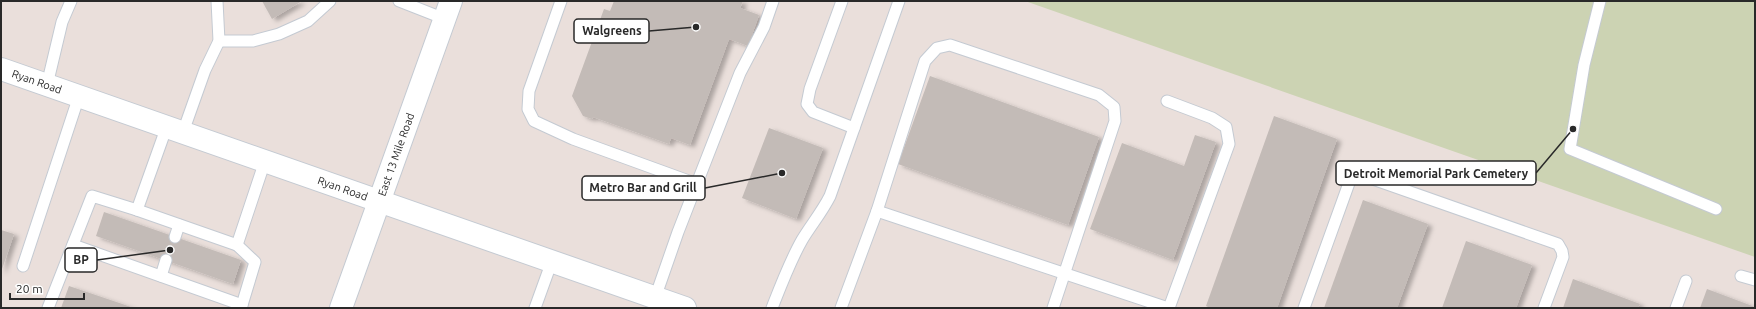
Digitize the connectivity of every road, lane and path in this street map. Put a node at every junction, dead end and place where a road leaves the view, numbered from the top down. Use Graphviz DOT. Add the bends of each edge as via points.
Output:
graph roads {
  1 [pos="71,1"];
  2 [pos="217,1"];
  3 [pos="330,1"];
  4 [pos="399,1"];
  5 [pos="561,1"];
  6 [pos="773,1"];
  7 [pos="842,1"];
  8 [pos="899,1"];
  9 [pos="1600,1"];
  10 [pos="448,10"];
  11 [pos="219,41"];
  12 [pos="1,69"];
  13 [pos="47,85"];
  14 [pos="79,96"];
  15 [pos="1167,100"];
  16 [pos="854,128"];
  17 [pos="175,129"];
  18 [pos="265,161"];
  19 [pos="697,184"];
  20 [pos="380,201"];
  21 [pos="1716,209"];
  22 [pos="137,210"];
  23 [pos="876,211"];
  24 [pos="179,225"];
  25 [pos="175,237"];
  26 [pos="73,245"];
  27 [pos="237,245"];
  28 [pos="166,260"];
  29 [pos="552,261"];
  30 [pos="23,266"];
  31 [pos="1064,274"];
  32 [pos="161,276"];
  33 [pos="1741,276"];
  34 [pos="1755,280"];
  35 [pos="1686,281"];
  36 [pos="655,298"];
  37 [pos="241,307"];
  38 [pos="48,308"];
  39 [pos="341,308"];
  40 [pos="535,308"];
  41 [pos="685,308"];
  42 [pos="772,308"];
  43 [pos="841,308"];
  44 [pos="1053,308"];
  45 [pos="1169,308"];
  46 [pos="1304,308"];
  47 [pos="1544,308"];
  48 [pos="1676,308"];
  1 -- 13 [label="lane" via="62,22"];
  2 -- 11 [label="lane"];
  3 -- 11 [label="lane" via="308,21 280,34 253,40"];
  4 -- 10 [label="lane"];
  5 -- 19 [label="lane" via="529,91 528,109 534,120 574,139"];
  6 -- 19 [label="lane" via="764,27 740,73"];
  7 -- 16 [label="lane" via="807,104 813,112"];
  8 -- 16 [label="lane"];
  9 -- 21 [label="lane" via="1584,65 1570,149"];
  10 -- 20 [label="main road, East 13 Mile Road"];
  11 -- 17 [label="lane"];
  12 -- 13 [label="main road, Ryan Road"];
  13 -- 14 [label="main road, Ryan Road"];
  14 -- 17 [label="main road, Ryan Road"];
  14 -- 30 [label="lane"];
  15 -- 45 [label="lane" via="1212,118 1226,127 1229,144"];
  16 -- 42 [label="lane" via="830,196 802,240"];
  17 -- 18 [label="main road, Ryan Road"];
  17 -- 22 [label="lane"];
  18 -- 20 [label="main road, Ryan Road"];
  18 -- 27 [label="lane"];
  19 -- 36 [label="lane"];
  20 -- 29 [label="main road, Ryan Road"];
  20 -- 39 [label="main road, East 13 Mile Road"];
  22 -- 24 [label="lane"];
  22 -- 26 [label="lane" via="92,196"];
  23 -- 31 [label="lane"];
  23 -- 31 [label="lane" via="925,61 937,48 950,45 957,47 1099,95 1114,107 1115,121"];
  23 -- 43 [label="lane"];
  24 -- 25 [label="lane"];
  24 -- 27 [label="lane"];
  26 -- 32 [label="lane"];
  26 -- 38 [label="lane"];
  27 -- 37 [label="lane" via="255,262"];
  28 -- 32 [label="lane"];
  29 -- 36 [label="main road, Ryan Road"];
  29 -- 40 [label="lane"];
  31 -- 44 [label="lane"];
  31 -- 45 [label="lane"];
  32 -- 37 [label="lane"];
  33 -- 34 [label="lane"];
  35 -- 48 [label="lane"];
  36 -- 41 [label="main road, Ryan Road"];
  46 -- 47 [label="lane" via="1353,172 1558,244 1563,257"];
}
